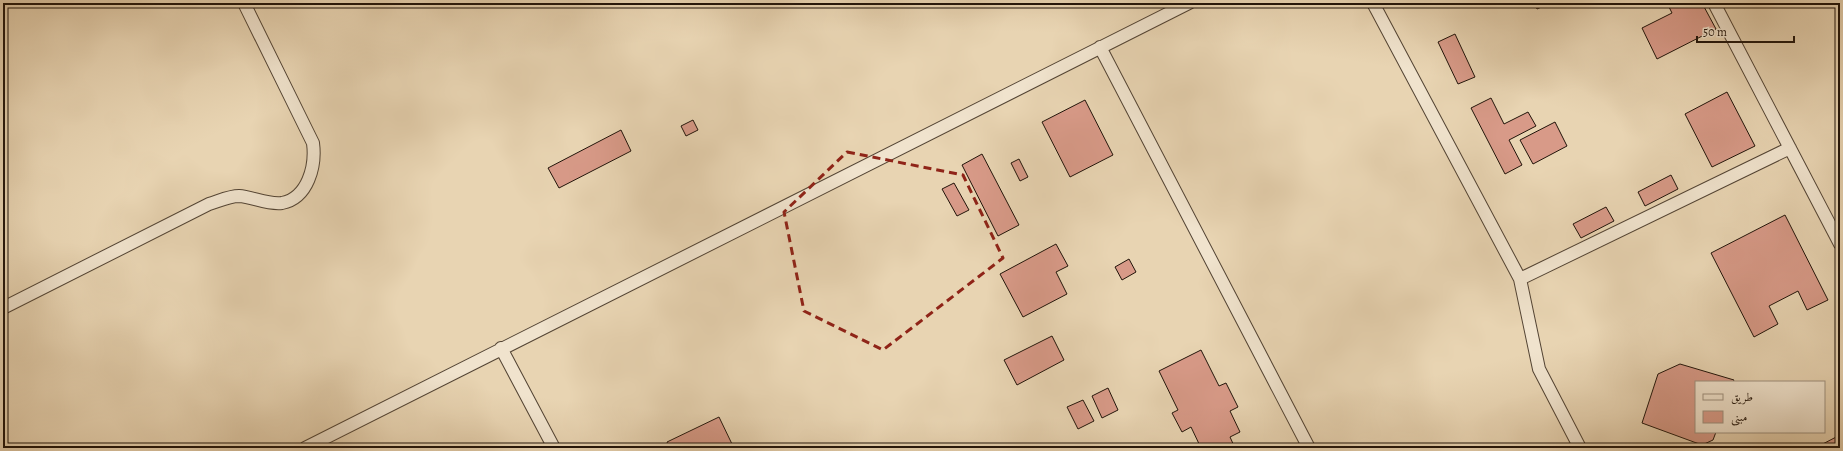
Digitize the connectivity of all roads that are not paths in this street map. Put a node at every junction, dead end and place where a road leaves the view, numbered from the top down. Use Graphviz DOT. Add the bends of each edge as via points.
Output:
graph roads {
  1 [pos="244,3"];
  2 [pos="1190,3"];
  3 [pos="1373,3"];
  4 [pos="1714,3"];
  5 [pos="1100,47"];
  6 [pos="1790,148"];
  7 [pos="1840,244"];
  8 [pos="1520,279"];
  9 [pos="3,308"];
  10 [pos="501,348"];
  11 [pos="305,448"];
  12 [pos="554,448"];
  13 [pos="1309,448"];
  14 [pos="1580,448"];
  1 -- 9 [label="street" via="313,143 315,156 312,172 299,192 290,200 281,203 238,196 209,204"];
  2 -- 5 [label="street"];
  3 -- 8 [label="street"];
  4 -- 6 [label="street"];
  5 -- 10 [label="street"];
  5 -- 13 [label="street"];
  6 -- 7 [label="street"];
  6 -- 8 [label="street"];
  8 -- 14 [label="street" via="1539,369"];
  10 -- 11 [label="street"];
  10 -- 12 [label="street"];
}
